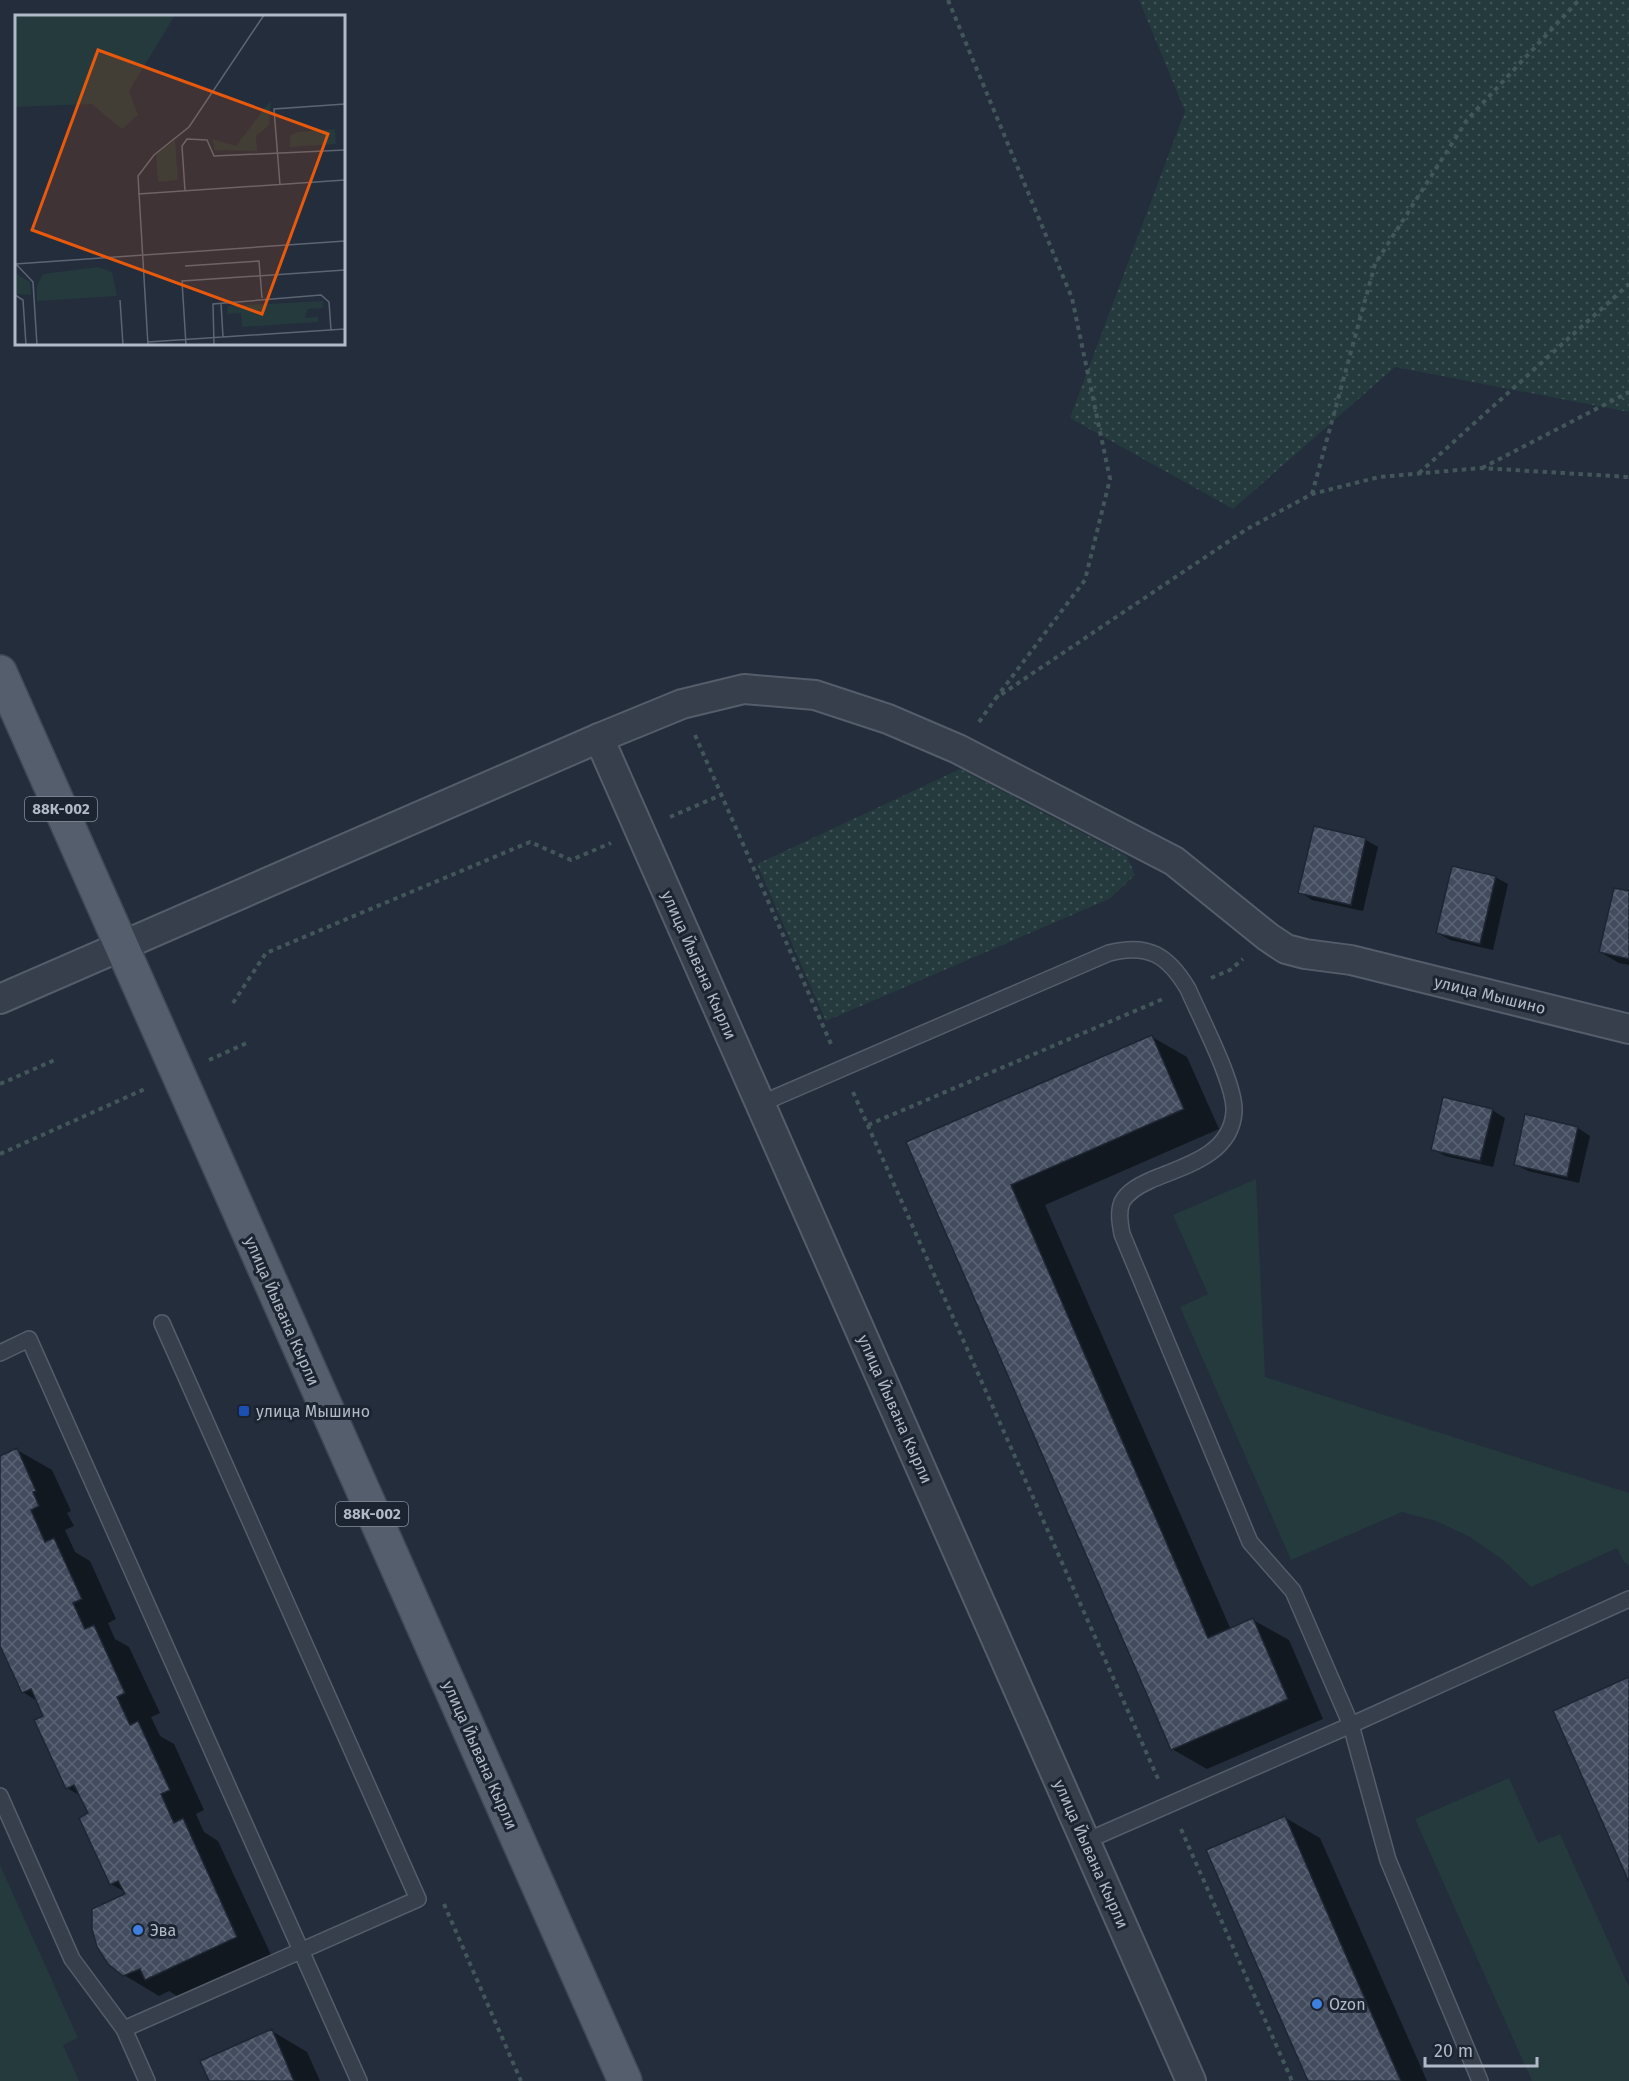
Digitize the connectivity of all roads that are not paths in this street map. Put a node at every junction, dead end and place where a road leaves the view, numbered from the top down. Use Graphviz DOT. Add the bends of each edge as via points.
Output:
graph roads {
  1 [pos="0,672"];
  2 [pos="599,738"];
  3 [pos="121,946"];
  4 [pos="0,999"];
  5 [pos="1629,1029"];
  6 [pos="760,1104"];
  7 [pos="162,1323"];
  8 [pos="0,1353"];
  9 [pos="1629,1599"];
  10 [pos="1351,1725"];
  11 [pos="0,1796"];
  12 [pos="1086,1841"];
  13 [pos="301,1951"];
  14 [pos="124,2029"];
  15 [pos="147,2081"];
  16 [pos="359,2081"];
  17 [pos="625,2081"];
  18 [pos="1191,2081"];
  19 [pos="1480,2081"];
  1 -- 3 [label="main road, улица Йывана Кырли / 88К-002"];
  2 -- 3 [label="street, улица Мышино"];
  2 -- 5 [label="street, улица Мышино" via="682,704 744,689 815,695 888,718 958,749 1174,861 1286,949 1351,960"];
  2 -- 6 [label="street, улица Йывана Кырли"];
  3 -- 4 [label="street, улица Мышино"];
  3 -- 17 [label="main road, улица Йывана Кырли / 88К-002"];
  6 -- 10 [label="lane" via="1109,953 1123,949 1155,953 1179,973 1232,1092 1231,1131 1209,1155 1129,1193 1119,1218 1122,1234 1250,1542 1293,1591"];
  6 -- 12 [label="street, улица Йывана Кырли"];
  7 -- 13 [label="lane" via="418,1899"];
  8 -- 13 [label="lane" via="29,1340"];
  9 -- 10 [label="lane"];
  10 -- 12 [label="lane"];
  10 -- 19 [label="lane" via="1388,1860"];
  11 -- 14 [label="lane" via="72,1959"];
  12 -- 18 [label="street, улица Йывана Кырли"];
  13 -- 14 [label="lane"];
  13 -- 16 [label="lane"];
  14 -- 15 [label="lane"];
}
